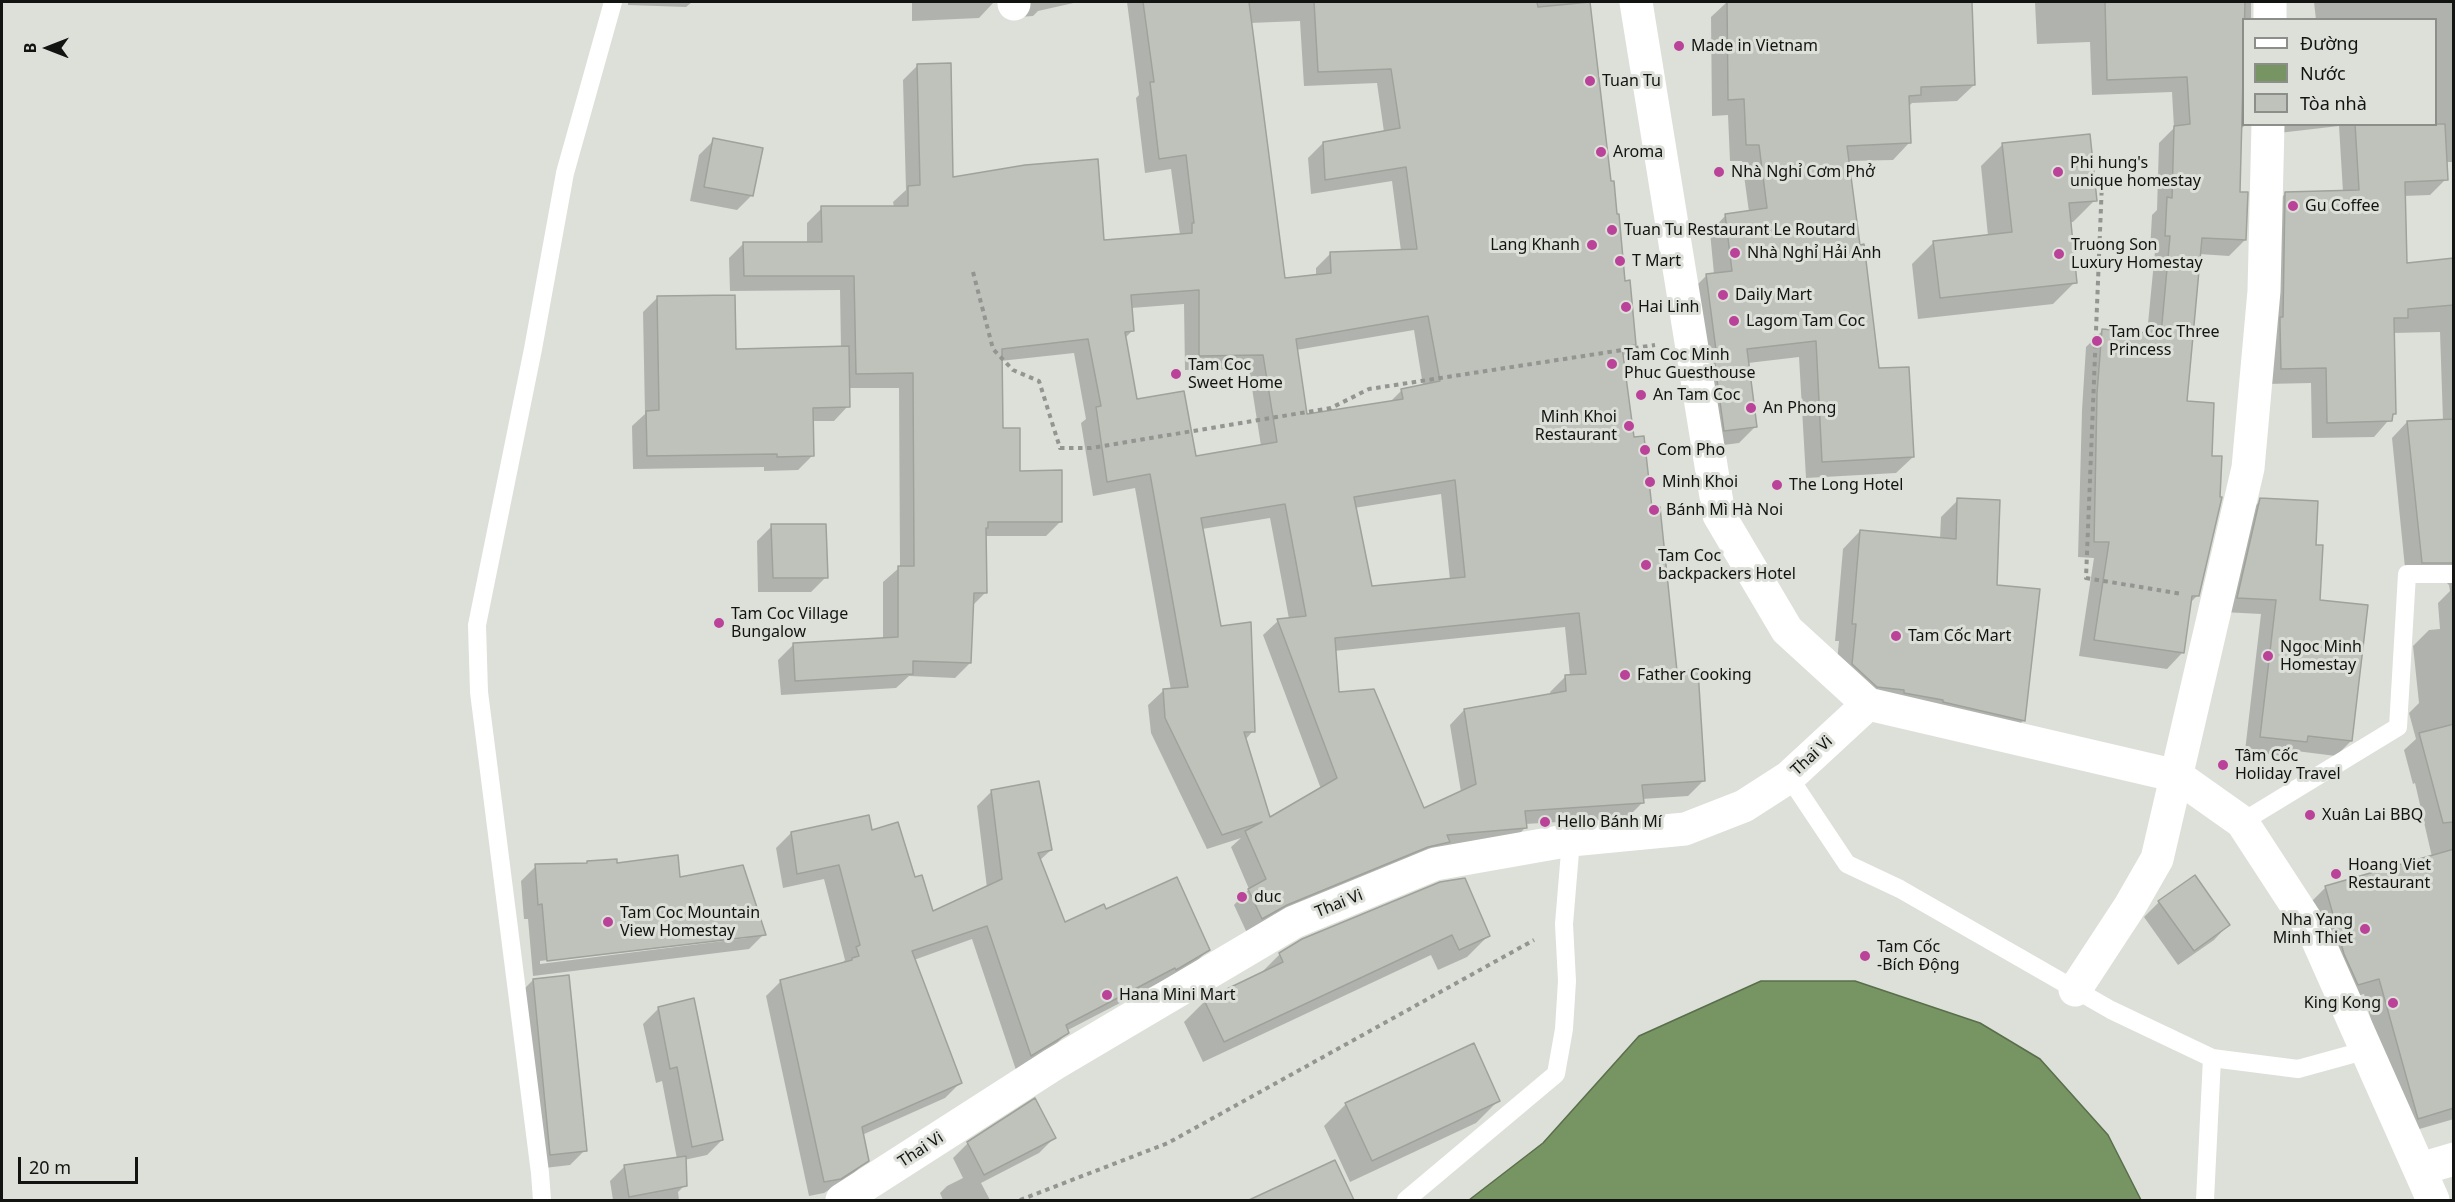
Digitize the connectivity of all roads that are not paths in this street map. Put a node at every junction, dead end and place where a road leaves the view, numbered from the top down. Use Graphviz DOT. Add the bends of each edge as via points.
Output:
graph roads {
  1 [pos="613,2"];
  2 [pos="1636,2"];
  3 [pos="2270,2"];
  4 [pos="2270,18"];
  5 [pos="2268,126"];
  6 [pos="2454,574"];
  7 [pos="1868,704"];
  8 [pos="2177,776"];
  9 [pos="1789,777"];
  10 [pos="2242,822"];
  11 [pos="1571,840"];
  12 [pos="2075,990"];
  13 [pos="2367,1050"];
  14 [pos="2212,1058"];
  15 [pos="2454,1159"];
  16 [pos="2420,1169"];
  17 [pos="542,1200"];
  18 [pos="842,1200"];
  19 [pos="1406,1200"];
  20 [pos="2205,1200"];
  21 [pos="2433,1200"];
  1 -- 17 [label="lane" via="565,173 477,625 479,692"];
  2 -- 7 [label="street" via="1719,515 1786,630"];
  3 -- 4 [label="street"];
  5 -- 8 [label="street" via="2264,291 2248,468"];
  6 -- 10 [label="lane" via="2407,574 2398,727"];
  7 -- 8 [label="street"];
  7 -- 9 [label="street, Thai Vi"];
  8 -- 10 [label="street"];
  8 -- 12 [label="street" via="2157,858"];
  9 -- 11 [label="street, Thai Vi" via="1744,806 1685,829"];
  9 -- 12 [label="lane" via="1847,864 1899,889"];
  10 -- 13 [label="street" via="2315,934"];
  11 -- 18 [label="street, Thai Vi" via="1435,864 1294,922 1054,1064"];
  11 -- 19 [label="lane" via="1564,924 1564,1029 1556,1074"];
  12 -- 14 [label="lane"];
  13 -- 14 [label="lane" via="2298,1069"];
  13 -- 16 [label="street"];
  14 -- 20 [label="lane"];
  15 -- 16 [label="street"];
  16 -- 21 [label="street"];
}
